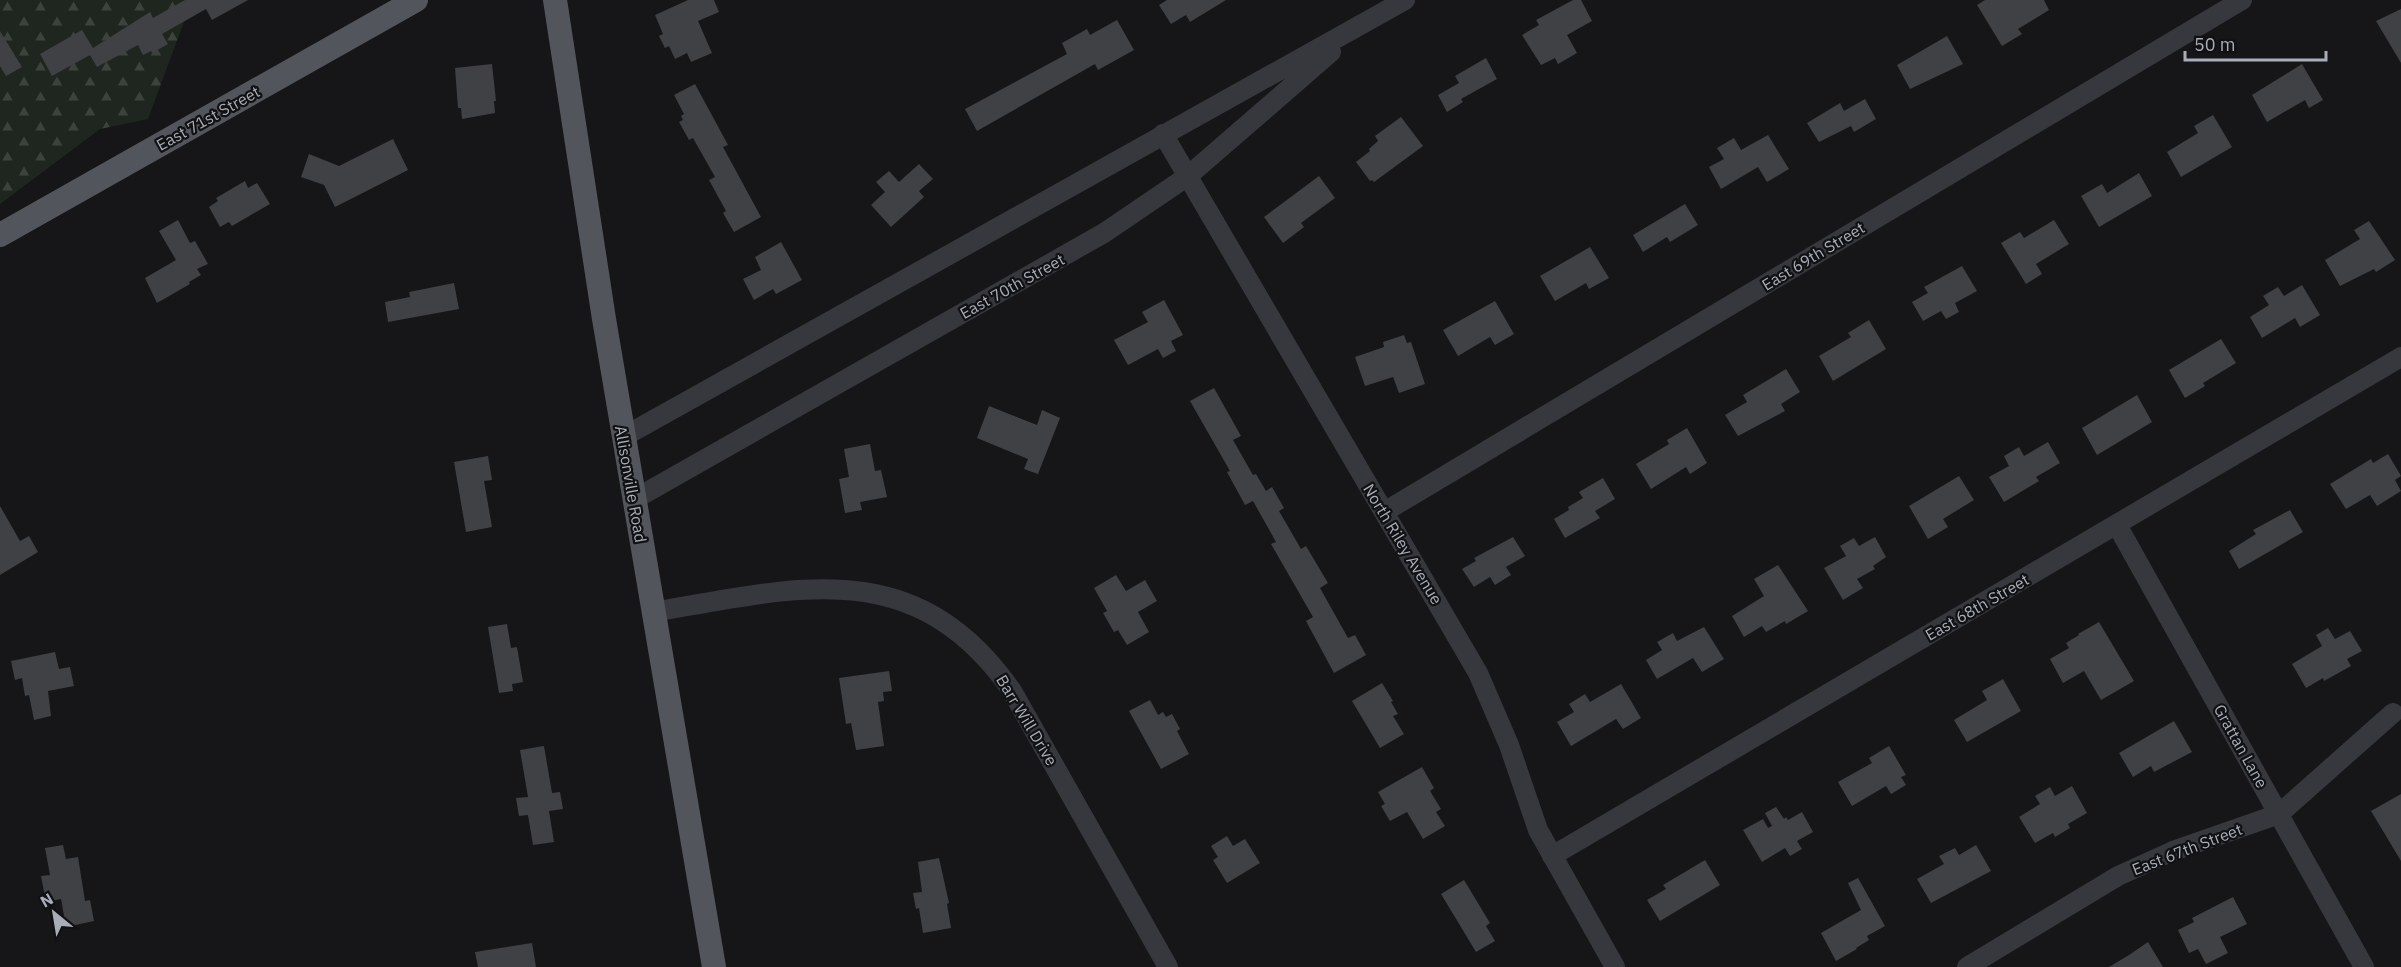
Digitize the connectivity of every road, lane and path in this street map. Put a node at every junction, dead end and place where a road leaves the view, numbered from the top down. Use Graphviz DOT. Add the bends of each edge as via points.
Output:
graph roads {
  1 [pos="416,0"];
  2 [pos="555,0"];
  3 [pos="1405,0"];
  4 [pos="2242,0"];
  5 [pos="1360,27"];
  6 [pos="1163,134"];
  7 [pos="1188,176"];
  8 [pos="0,235"];
  9 [pos="2401,357"];
  10 [pos="623,437"];
  11 [pos="633,500"];
  12 [pos="1384,512"];
  13 [pos="2117,525"];
  14 [pos="653,612"];
  15 [pos="2393,713"];
  16 [pos="2279,814"];
  17 [pos="1552,856"];
  18 [pos="714,967"];
  19 [pos="1168,967"];
  20 [pos="1615,967"];
  21 [pos="1967,967"];
  22 [pos="2364,967"];
  1 -- 8 [label="main road, East 71st Street"];
  2 -- 10 [label="main road, Allisonville Road"];
  3 -- 5 [label="street, East 70th Street"];
  4 -- 12 [label="street, East 69th Street"];
  5 -- 6 [label="street, East 70th Street"];
  5 -- 7 [label="street, East 70th Street"];
  6 -- 7 [label="street, North Riley Avenue"];
  6 -- 10 [label="street, East 70th Street"];
  7 -- 11 [label="street, East 70th Street" via="1067,255"];
  7 -- 12 [label="street, North Riley Avenue"];
  9 -- 13 [label="street, East 68th Street"];
  10 -- 11 [label="main road, Allisonville Road"];
  11 -- 14 [label="main road, Allisonville Road"];
  12 -- 17 [label="street, North Riley Avenue" via="1478,673 1509,745 1533,818"];
  13 -- 16 [label="street, Grattan Lane"];
  13 -- 17 [label="street, East 68th Street"];
  14 -- 18 [label="main road, Allisonville Road"];
  14 -- 19 [label="street, Barr Will Drive" via="787,590 839,588 906,603 953,629 986,657 1012,691"];
  15 -- 16 [label="street, East 67th Street"];
  16 -- 21 [label="street, East 67th Street" via="2173,851 2118,876"];
  16 -- 22 [label="street, Grattan Lane"];
  17 -- 20 [label="street, North Riley Avenue"];
}
